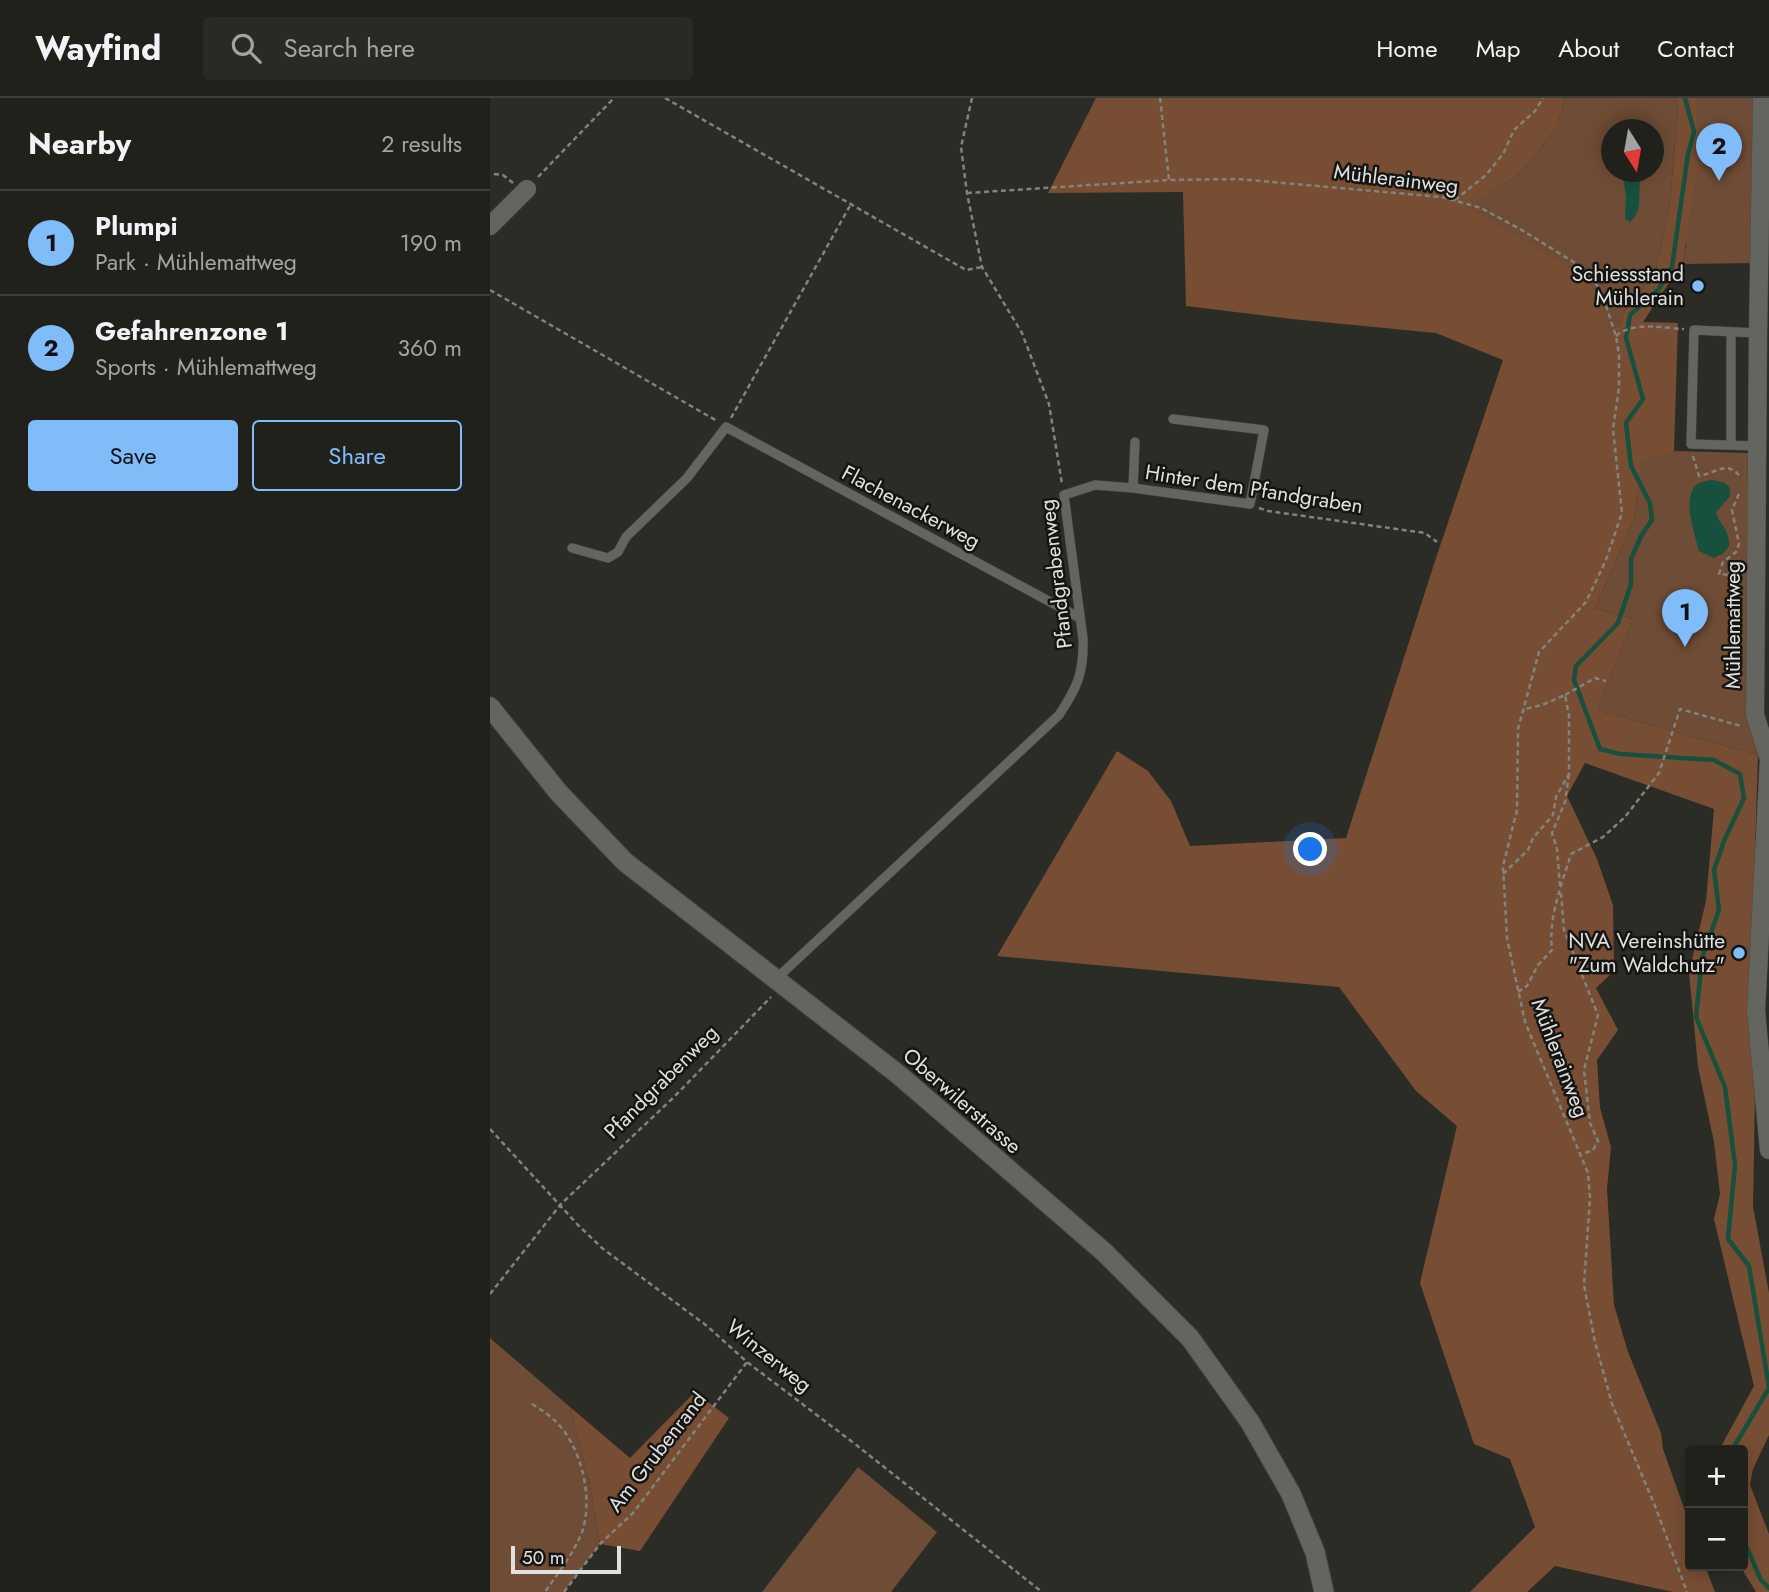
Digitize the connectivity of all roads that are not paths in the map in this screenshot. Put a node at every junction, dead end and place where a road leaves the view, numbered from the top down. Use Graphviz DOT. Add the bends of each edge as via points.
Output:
graph roads {
  1 [pos="1762,98"];
  2 [pos="524,191"];
  3 [pos="490,226"];
  4 [pos="1731,332"];
  5 [pos="1758,333"];
  6 [pos="1174,419"];
  7 [pos="1135,442"];
  8 [pos="1731,445"];
  9 [pos="1757,446"];
  10 [pos="1133,488"];
  11 [pos="1064,495"];
  12 [pos="572,548"];
  13 [pos="1080,618"];
  14 [pos="490,707"];
  15 [pos="780,981"];
  16 [pos="1769,1150"];
  17 [pos="1324,1592"];
  1 -- 5 [label="street, Mühlemattweg"];
  2 -- 3 [label="street"];
  4 -- 5 [label="lane"];
  4 -- 8 [label="lane"];
  4 -- 8 [label="lane" via="1694,330 1691,444"];
  5 -- 9 [label="street, Mühlemattweg"];
  6 -- 10 [label="lane, Hinter dem Pfandgraben" via="1264,430 1250,504"];
  7 -- 10 [label="lane"];
  8 -- 9 [label="lane"];
  9 -- 16 [label="street, Mühlemattweg" via="1755,715 1769,759 1756,1011"];
  10 -- 11 [label="lane, Hinter dem Pfandgraben" via="1095,485"];
  11 -- 13 [label="lane, Pfandgrabenweg"];
  12 -- 13 [label="lane, Flachenackerweg" via="608,558 618,551 625,537 702,460 726,427"];
  13 -- 15 [label="lane, Pfandgrabenweg" via="1081,677 1059,715"];
  14 -- 15 [label="street, Oberwilerstrasse" via="559,793 625,862"];
  15 -- 17 [label="street, Oberwilerstrasse" via="899,1075 1104,1252 1190,1338 1250,1422 1292,1494 1315,1552"];
}
